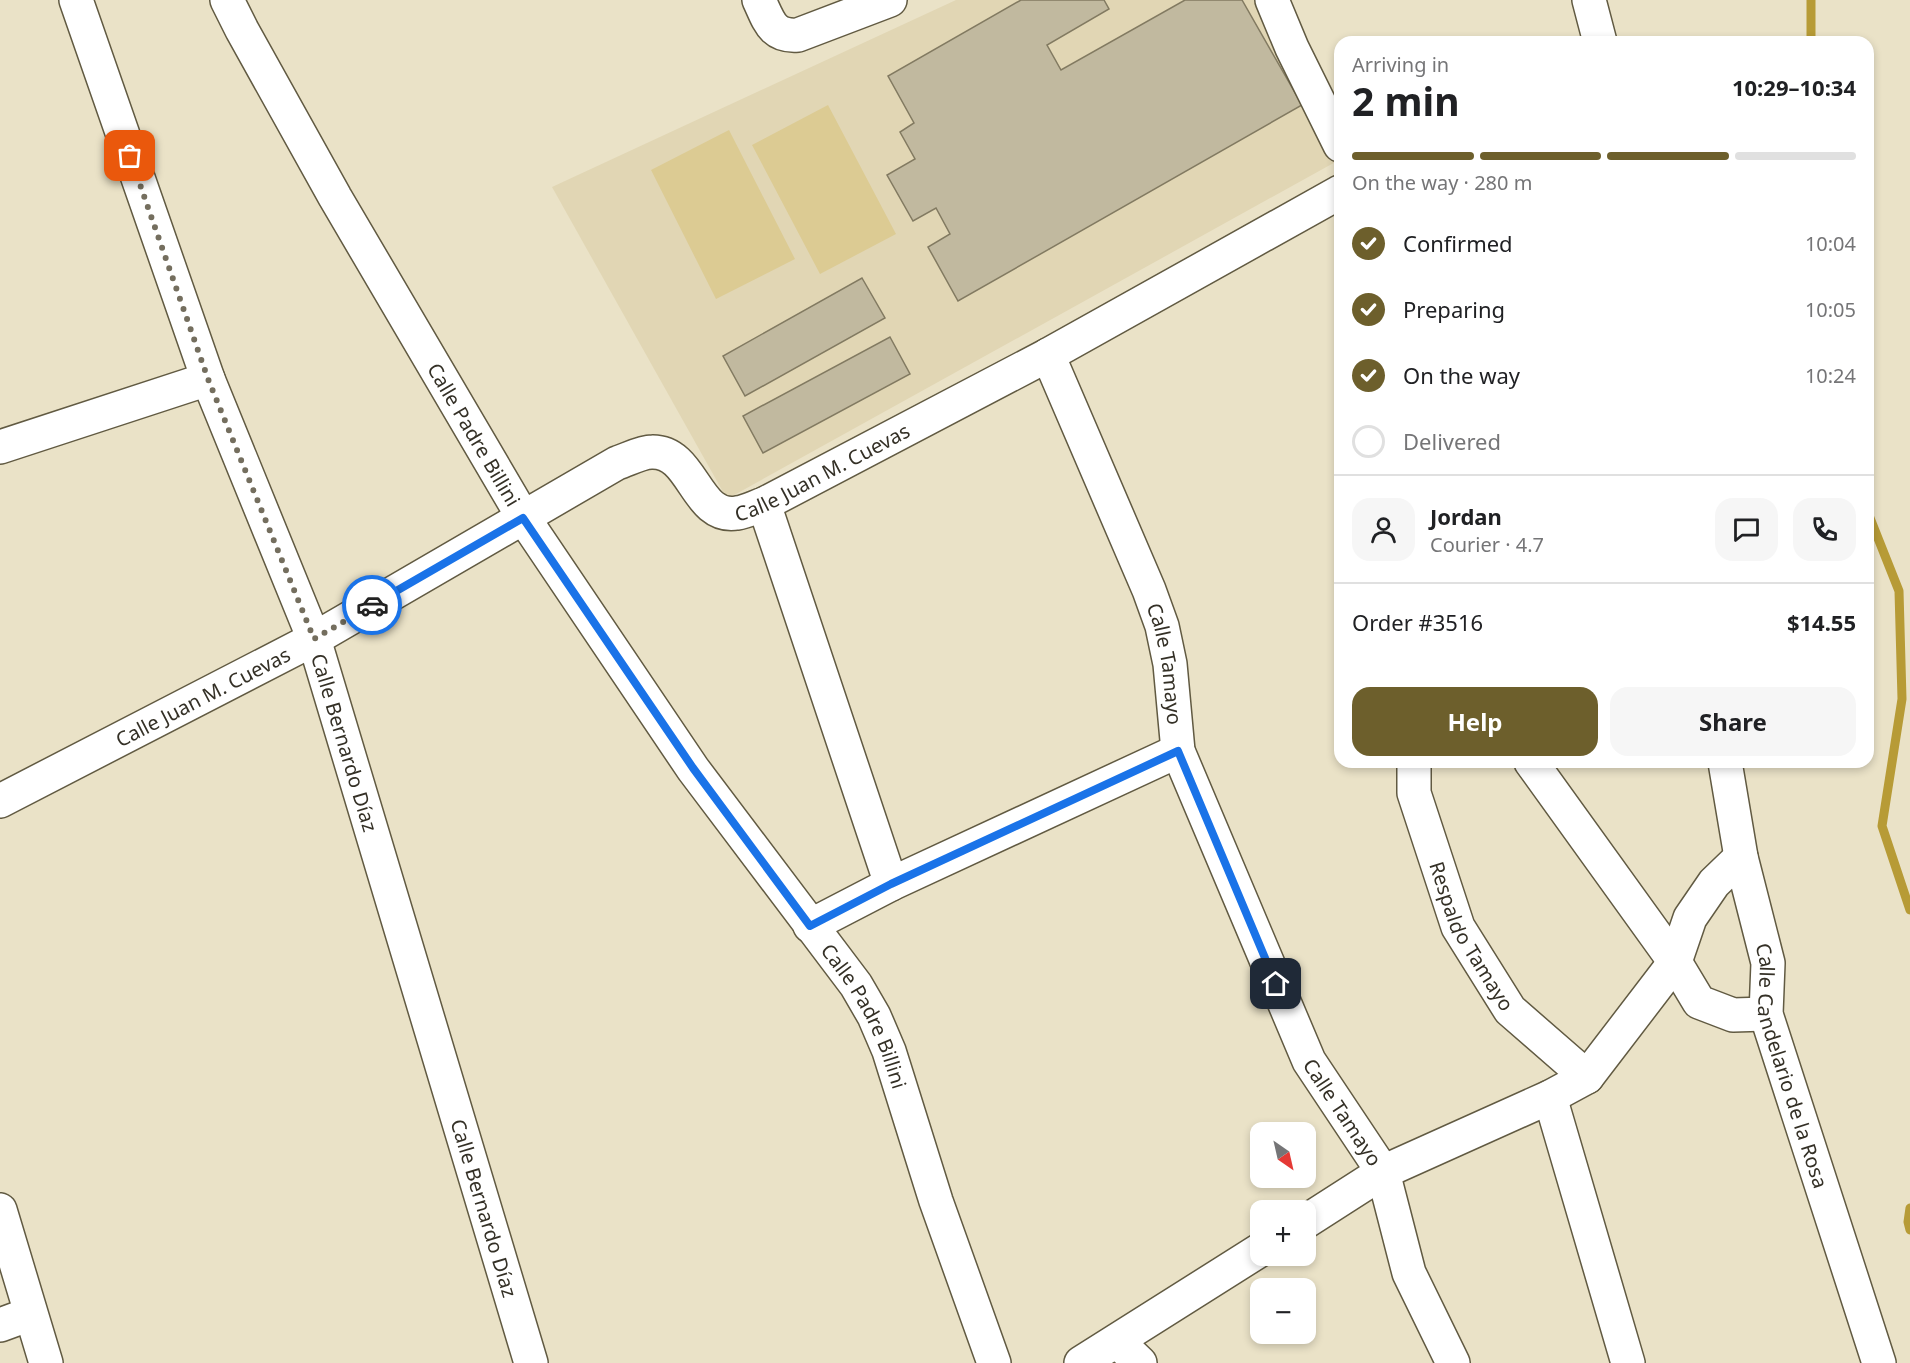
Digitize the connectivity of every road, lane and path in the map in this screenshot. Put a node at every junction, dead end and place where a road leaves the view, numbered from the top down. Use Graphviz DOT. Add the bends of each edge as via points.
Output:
graph roads {
  1 [pos="76,0"];
  2 [pos="227,0"];
  3 [pos="759,0"];
  4 [pos="890,0"];
  5 [pos="1272,0"];
  6 [pos="1589,0"];
  7 [pos="1598,36"];
  8 [pos="1334,133"];
  9 [pos="1334,195"];
  10 [pos="1048,355"];
  11 [pos="208,379"];
  12 [pos="0,447"];
  13 [pos="764,504"];
  14 [pos="523,518"];
  15 [pos="314,639"];
  16 [pos="1178,751"];
  17 [pos="1414,768"];
  18 [pos="1535,768"];
  19 [pos="1726,768"];
  20 [pos="0,801"];
  21 [pos="1741,857"];
  22 [pos="891,884"];
  23 [pos="810,926"];
  24 [pos="1675,962"];
  25 [pos="1766,1014"];
  26 [pos="1587,1077"];
  27 [pos="1550,1097"];
  28 [pos="1383,1172"];
  29 [pos="0,1210"];
  30 [pos="1316,1215"];
  31 [pos="1250,1258"];
  32 [pos="15,1319"];
  33 [pos="1129,1352"];
  34 [pos="46,1363"];
  35 [pos="531,1363"];
  36 [pos="994,1363"];
  37 [pos="1081,1363"];
  38 [pos="1453,1363"];
  39 [pos="1628,1363"];
  40 [pos="1879,1363"];
  1 -- 11 [label="street, Calle Bernardo Díaz"];
  2 -- 14 [label="street, Calle Padre Billini" via="335,197"];
  3 -- 4 [label="street" via="772,27 785,36 798,35"];
  5 -- 8 [label="street"];
  6 -- 7 [label="street"];
  9 -- 10 [label="street, Calle Juan M. Cuevas"];
  10 -- 13 [label="street, Calle Juan M. Cuevas"];
  10 -- 16 [label="street, Calle Tamayo" via="1162,626 1170,664"];
  11 -- 12 [label="street"];
  11 -- 15 [label="street, Calle Bernardo Díaz"];
  13 -- 14 [label="street, Calle Juan M. Cuevas" via="736,513 721,512 707,502 683,466 671,456 652,452 617,463"];
  13 -- 22 [label="street"];
  14 -- 15 [label="street, Calle Juan M. Cuevas"];
  14 -- 23 [label="street, Calle Padre Billini" via="693,768"];
  15 -- 20 [label="street, Calle Juan M. Cuevas"];
  15 -- 35 [label="street, Calle Bernardo Díaz"];
  16 -- 22 [label="street"];
  16 -- 28 [label="street, Calle Tamayo" via="1309,1061"];
  17 -- 26 [label="street, Respaldo Tamayo" via="1414,793 1458,927 1510,1010"];
  18 -- 24 [label="street"];
  19 -- 21 [label="street, Calle Candelario de la Rosa"];
  21 -- 24 [label="street" via="1714,883 1690,918"];
  21 -- 25 [label="street, Calle Candelario de la Rosa" via="1768,963"];
  22 -- 23 [label="street"];
  23 -- 36 [label="street, Calle Padre Billini" via="856,985 889,1051 936,1201"];
  24 -- 25 [label="street" via="1699,1002 1732,1015"];
  24 -- 26 [label="street"];
  25 -- 40 [label="street, Calle Candelario de la Rosa"];
  26 -- 27 [label="street"];
  27 -- 28 [label="street"];
  27 -- 39 [label="street"];
  28 -- 30 [label="street"];
  28 -- 38 [label="street, Calle Tamayo" via="1409,1273"];
  29 -- 32 [label="street"];
  31 -- 33 [label="street"];
  32 -- 34 [label="street"];
  33 -- 37 [label="street"];
}
